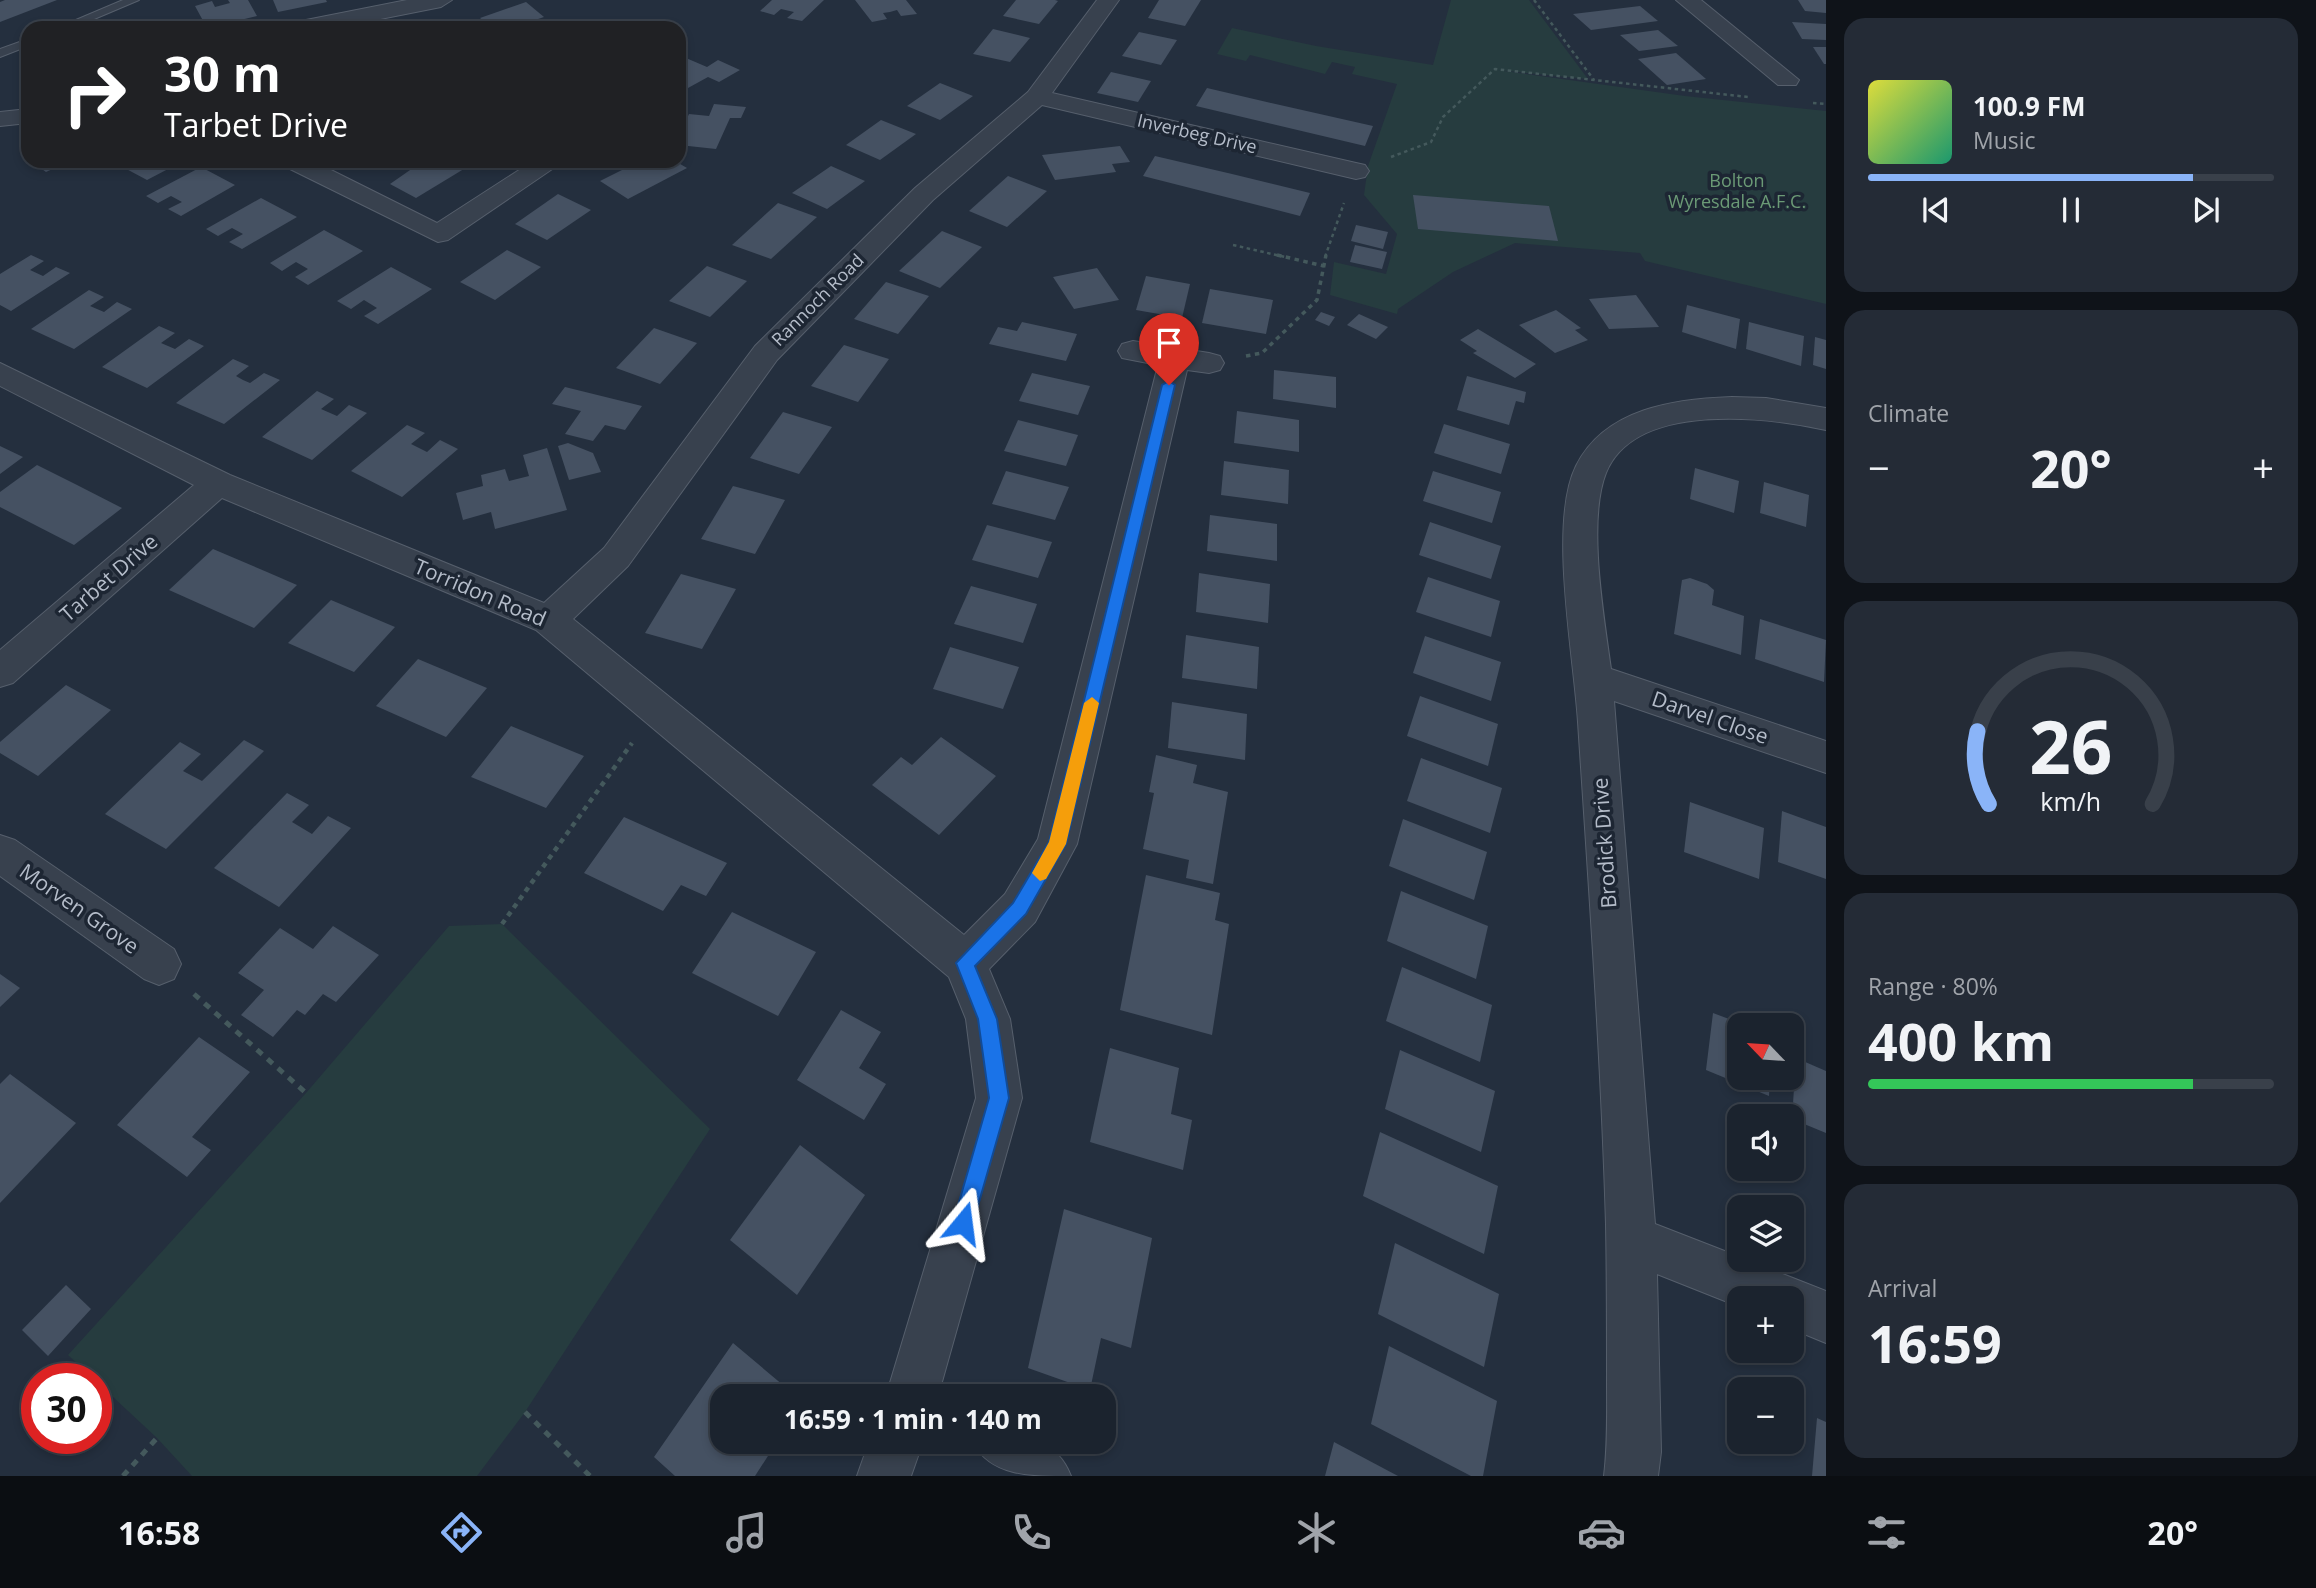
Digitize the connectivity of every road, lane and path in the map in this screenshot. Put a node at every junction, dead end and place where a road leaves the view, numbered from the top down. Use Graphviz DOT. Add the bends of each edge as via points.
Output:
graph roads {
  1 [pos="134,0"];
  2 [pos="440,0"];
  3 [pos="1108,0"];
  4 [pos="1534,0"];
  5 [pos="1687,0"];
  6 [pos="80,21"];
  7 [pos="336,21"];
  8 [pos="21,45"];
  9 [pos="0,53"];
  10 [pos="1768,65"];
  11 [pos="1739,68"];
  12 [pos="1787,80"];
  13 [pos="1595,82"];
  14 [pos="1037,97"];
  15 [pos="1755,97"];
  16 [pos="1803,102"];
  17 [pos="1826,104"];
  18 [pos="21,117"];
  19 [pos="0,119"];
  20 [pos="307,168"];
  21 [pos="540,168"];
  22 [pos="1356,171"];
  23 [pos="1233,245"];
  24 [pos="1324,266"];
  25 [pos="1133,351"];
  26 [pos="1192,360"];
  27 [pos="0,373"];
  28 [pos="1826,419"];
  29 [pos="218,483"];
  30 [pos="549,620"];
  31 [pos="0,672"];
  32 [pos="1595,679"];
  33 [pos="657,709"];
  34 [pos="1826,757"];
  35 [pos="0,853"];
  36 [pos="502,924"];
  37 [pos="965,963"];
  38 [pos="159,964"];
  39 [pos="306,1093"];
  40 [pos="1631,1239"];
  41 [pos="1749,1286"];
  42 [pos="1804,1309"];
  43 [pos="1826,1317"];
  44 [pos="916,1384"];
  45 [pos="525,1412"];
  46 [pos="157,1438"];
  47 [pos="892,1454"];
  48 [pos="1015,1454"];
  49 [pos="123,1476"];
  50 [pos="590,1476"];
  51 [pos="884,1476"];
  52 [pos="1044,1476"];
  53 [pos="1631,1476"];
  1 -- 6 [label="lane"];
  2 -- 7 [label="street"];
  3 -- 14 [label="street, Rannoch Road"];
  4 -- 13 [label="path"];
  5 -- 10 [label="street"];
  8 -- 9 [label="lane"];
  10 -- 11 [label="street"];
  10 -- 12 [label="street"];
  13 -- 15 [label="path"];
  13 -- 22 [label="path" via="1494,69 1440,118 1431,142"];
  14 -- 22 [label="street, Inverbeg Drive"];
  14 -- 30 [label="street, Rannoch Road" via="924,194 766,353 616,557"];
  16 -- 17 [label="path"];
  18 -- 19 [label="street"];
  20 -- 21 [label="street" via="438,234"];
  22 -- 24 [label="path"];
  23 -- 24 [label="path"];
  24 -- 26 [label="path" via="1317,300 1262,353"];
  25 -- 26 [label="street"];
  26 -- 37 [label="street" via="1057,844 1020,908"];
  27 -- 29 [label="street, Torridon Road"];
  28 -- 32 [label="street, Brodick Drive" via="1760,407 1713,407 1643,423 1613,441 1591,468 1583,501 1581,537"];
  29 -- 30 [label="street, Torridon Road"];
  29 -- 31 [label="street, Tarbet Drive"];
  30 -- 33 [label="street, Torridon Road"];
  32 -- 34 [label="street, Darvel Close"];
  32 -- 40 [label="street, Brodick Drive"];
  33 -- 36 [label="path"];
  33 -- 37 [label="street, Torridon Road"];
  35 -- 38 [label="street, Morven Grove"];
  37 -- 44 [label="street" via="988,1019 999,1098"];
  38 -- 39 [label="path"];
  40 -- 41 [label="street"];
  40 -- 53 [label="street, Brodick Drive"];
  42 -- 43 [label="street"];
  45 -- 50 [label="path"];
  46 -- 49 [label="path"];
  47 -- 51 [label="street"];
  48 -- 52 [label="street"];
}
